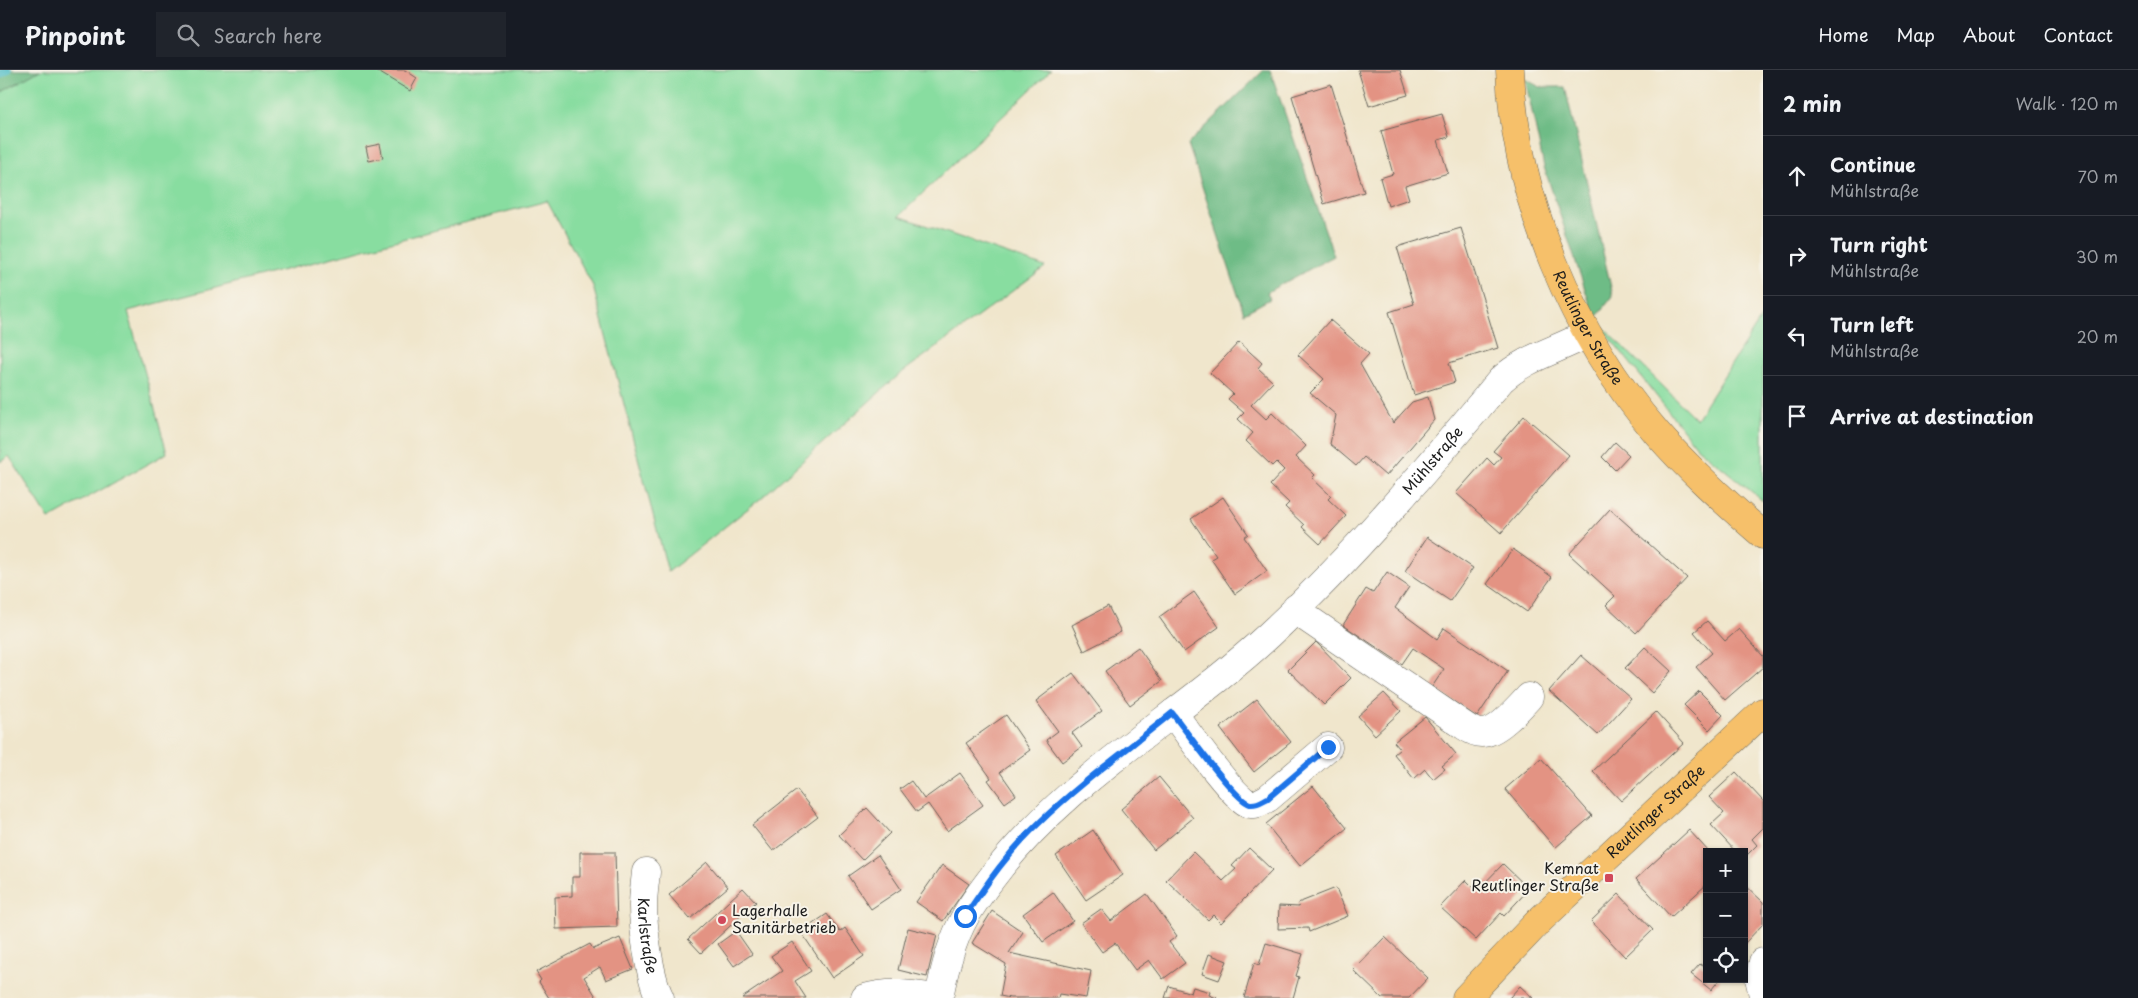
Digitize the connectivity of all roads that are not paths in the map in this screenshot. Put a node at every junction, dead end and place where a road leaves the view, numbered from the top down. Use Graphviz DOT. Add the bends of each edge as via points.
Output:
graph roads {
  1 [pos="1510,70"];
  2 [pos="1587,334"];
  3 [pos="1763,535"];
  4 [pos="1296,608"];
  5 [pos="1529,697"];
  6 [pos="1763,712"];
  7 [pos="1172,713"];
  8 [pos="1328,747"];
  9 [pos="646,872"];
  10 [pos="660,998"];
  11 [pos="866,998"];
  12 [pos="935,998"];
  13 [pos="939,998"];
  14 [pos="1466,998"];
  1 -- 2 [label="main road, Reutlinger Straße" via="1514,118 1530,192 1559,276"];
  2 -- 3 [label="main road, Reutlinger Straße" via="1656,432"];
  2 -- 4 [label="street, Mühlstraße" via="1524,363 1501,380 1397,504"];
  4 -- 5 [label="street" via="1470,730 1479,733 1494,730"];
  4 -- 7 [label="street, Mühlstraße" via="1244,657"];
  6 -- 14 [label="main road, Reutlinger Straße" via="1540,920"];
  7 -- 8 [label="street" via="1234,793 1250,804 1268,798"];
  7 -- 13 [label="street, Mühlstraße" via="1054,808 1004,862 965,916 949,958"];
  9 -- 10 [label="street, Karlstraße" via="644,918 652,975"];
  11 -- 12 [label="street" via="882,993 904,993"];
}
